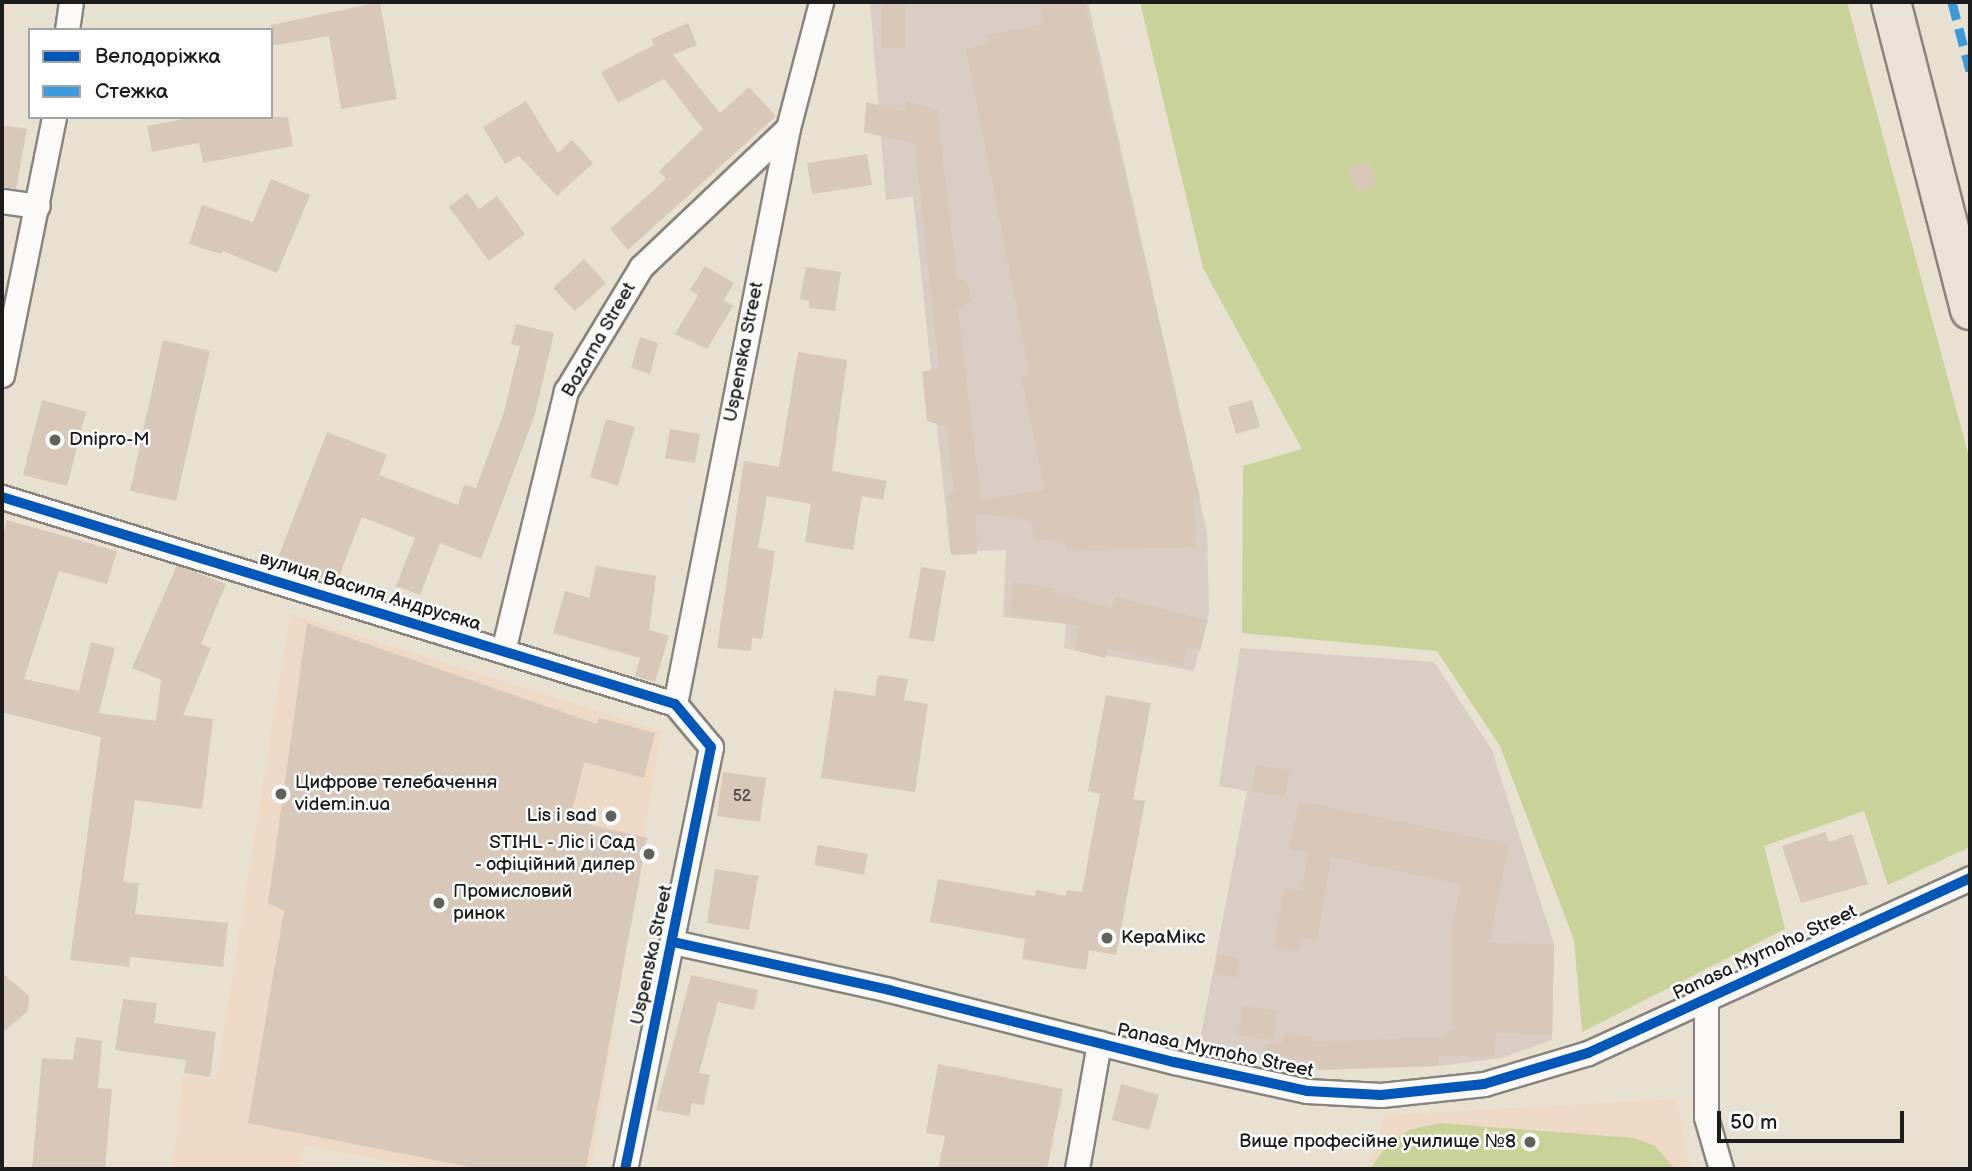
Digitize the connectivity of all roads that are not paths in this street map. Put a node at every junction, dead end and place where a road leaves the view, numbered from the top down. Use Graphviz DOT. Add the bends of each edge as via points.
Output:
graph roads {
  1 [pos="71,2"];
  2 [pos="821,2"];
  3 [pos="1891,2"];
  4 [pos="67,28"];
  5 [pos="54,119"];
  6 [pos="788,128"];
  7 [pos="2,201"];
  8 [pos="38,206"];
  9 [pos="1970,310"];
  10 [pos="2,375"];
  11 [pos="2,497"];
  12 [pos="503,651"];
  13 [pos="675,704"];
  14 [pos="1970,878"];
  15 [pos="673,942"];
  16 [pos="1706,999"];
  17 [pos="1099,1043"];
  18 [pos="625,1169"];
  19 [pos="1077,1169"];
  20 [pos="1721,1169"];
  1 -- 4 [label="street"];
  2 -- 6 [label="street, Uspenska Street"];
  3 -- 9 [label="highway"];
  5 -- 8 [label="street"];
  6 -- 12 [label="street, Bazarna Street" via="640,267 566,391"];
  6 -- 13 [label="street, Uspenska Street"];
  7 -- 8 [label="street"];
  8 -- 10 [label="street"];
  11 -- 12 [label="street, вулиця Василя Андрусяка"];
  12 -- 13 [label="street, вулиця Василя Андрусяка"];
  13 -- 15 [label="street, Uspenska Street" via="712,747"];
  14 -- 16 [label="street, Panasa Myrnoho Street"];
  15 -- 17 [label="street, Panasa Myrnoho Street"];
  15 -- 18 [label="street, Uspenska Street"];
  16 -- 17 [label="street, Panasa Myrnoho Street" via="1588,1053 1484,1084 1429,1093 1381,1096 1307,1091"];
  16 -- 20 [label="street" via="1706,1117"];
  17 -- 19 [label="street"];
}
